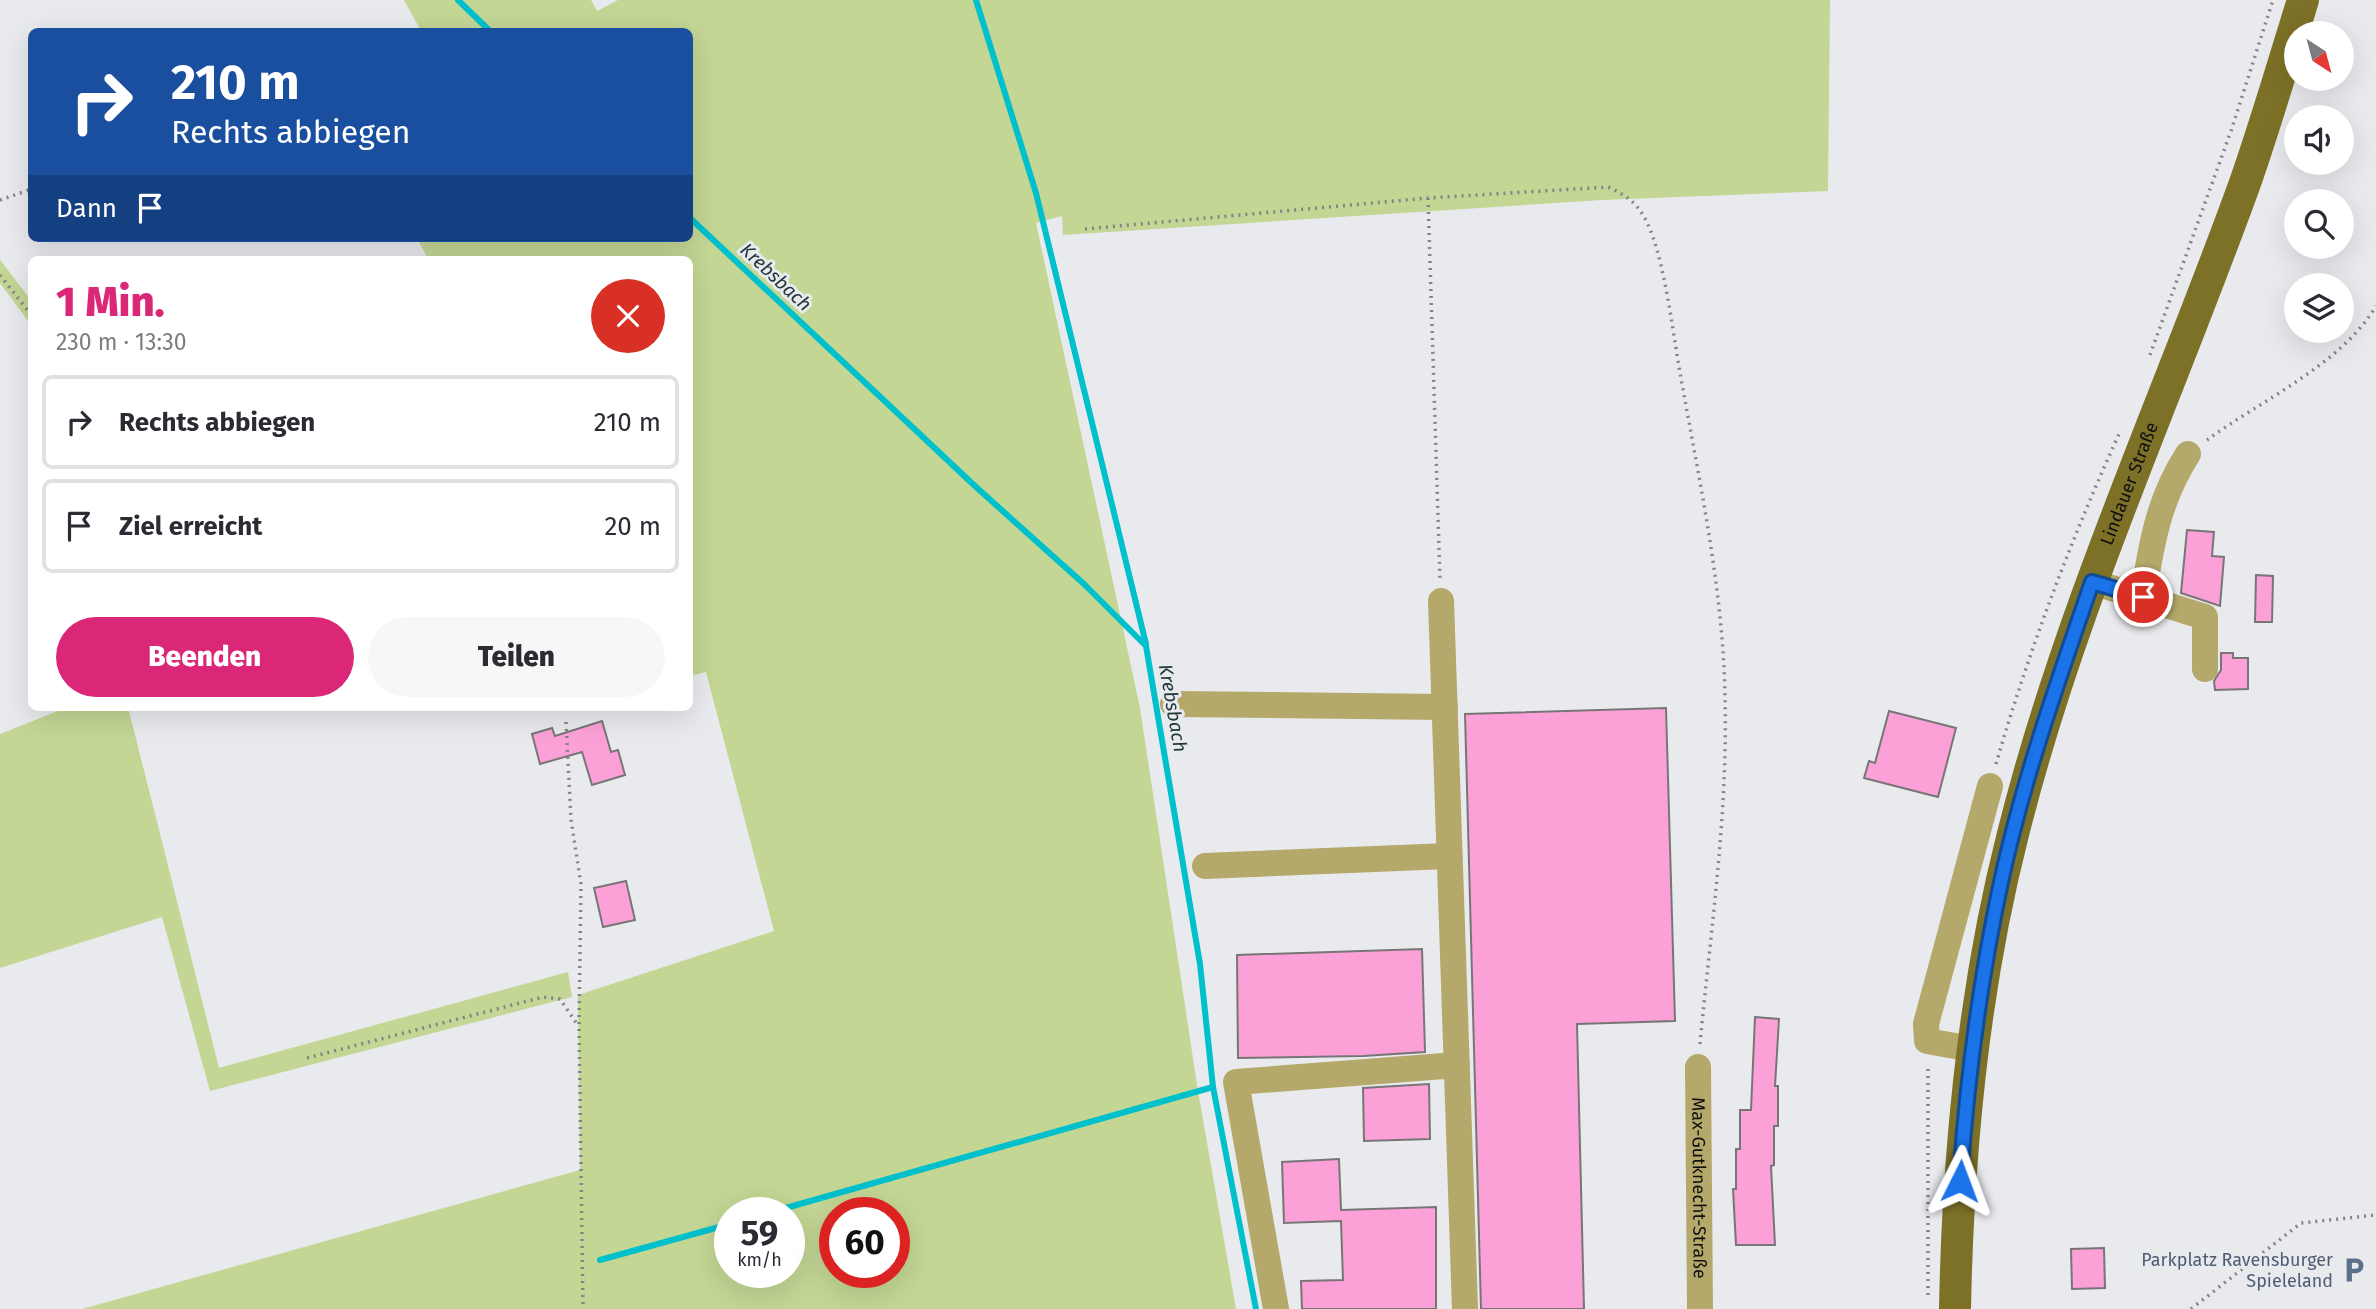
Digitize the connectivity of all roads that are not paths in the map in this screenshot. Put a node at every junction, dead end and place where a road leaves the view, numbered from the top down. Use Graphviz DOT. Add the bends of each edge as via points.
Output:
graph roads {
  1 [pos="2303,0"];
  2 [pos="2188,454"];
  3 [pos="2092,582"];
  4 [pos="2143,597"];
  5 [pos="1441,601"];
  6 [pos="2205,669"];
  7 [pos="1173,704"];
  8 [pos="1445,707"];
  9 [pos="1990,786"];
  10 [pos="1448,856"];
  11 [pos="1205,866"];
  12 [pos="1972,1049"];
  13 [pos="1457,1065"];
  14 [pos="1698,1067"];
  15 [pos="1941,1303"];
  16 [pos="1276,1309"];
  17 [pos="1465,1309"];
  18 [pos="1700,1309"];
  1 -- 3 [label="main road, Lindauer Straße" via="2245,183"];
  2 -- 4 [label="street" via="2171,480 2155,525"];
  3 -- 4 [label="street"];
  3 -- 12 [label="main road, Lindauer Straße" via="2013,831"];
  4 -- 6 [label="street" via="2205,617"];
  5 -- 8 [label="street"];
  7 -- 8 [label="street"];
  8 -- 10 [label="street"];
  9 -- 12 [label="street" via="1926,1024 1927,1041"];
  10 -- 11 [label="street"];
  10 -- 13 [label="street"];
  12 -- 15 [label="main road, Lindauer Straße"];
  13 -- 16 [label="street" via="1236,1082"];
  13 -- 17 [label="street"];
  14 -- 18 [label="street, Max-Gutknecht-Straße"];
}
